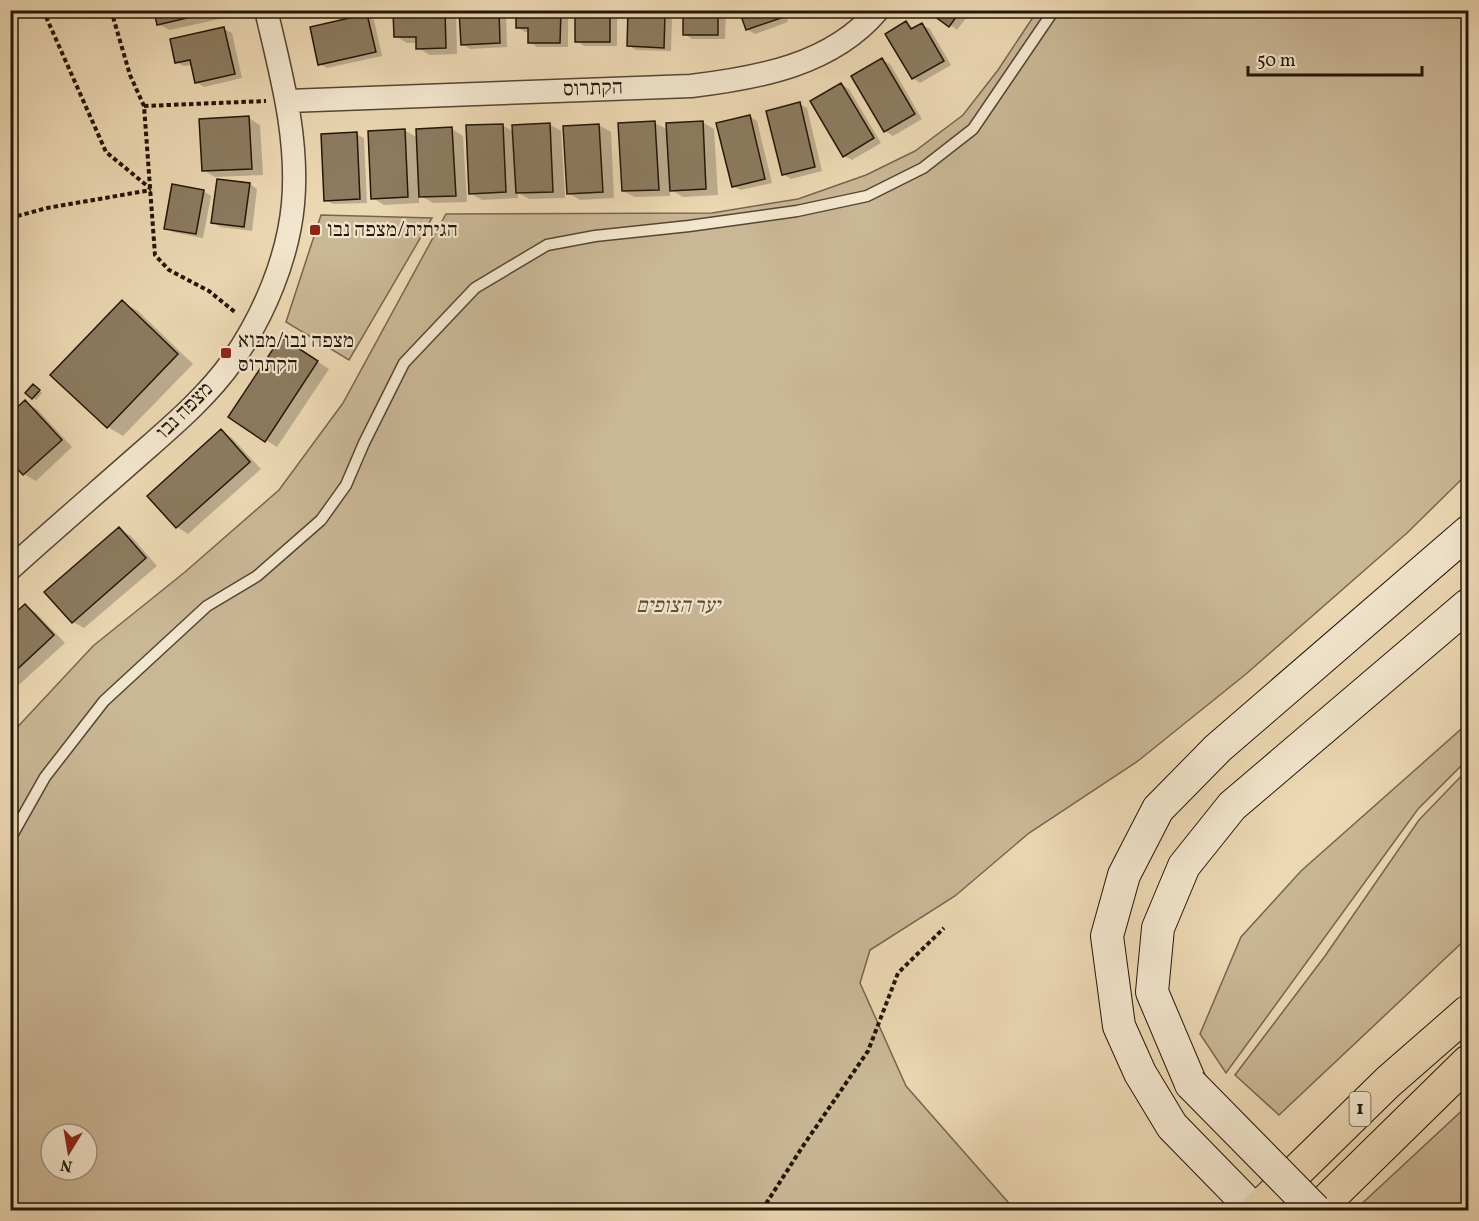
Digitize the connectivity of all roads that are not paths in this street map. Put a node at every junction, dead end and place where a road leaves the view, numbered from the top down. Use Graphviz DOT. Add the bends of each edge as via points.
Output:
graph roads {
  1 [pos="266,10"];
  2 [pos="878,10"];
  3 [pos="1053,10"];
  4 [pos="288,100"];
  5 [pos="1468,532"];
  6 [pos="10,569"];
  7 [pos="1468,605"];
  8 [pos="10,839"];
  9 [pos="1468,1012"];
  10 [pos="1468,1062"];
  11 [pos="1256,1210"];
  12 [pos="1316,1210"];
  1 -- 4 [label="street, מצפה נבו"];
  2 -- 4 [label="street, הקתרוס" via="842,44 773,72 732,81 691,86"];
  3 -- 8 [label="lane" via="973,129 924,168 867,196 797,211 547,245 475,288 404,363 346,485 321,520 257,576 207,606 104,701 45,777"];
  4 -- 6 [label="street, מצפה נבו" via="293,204 273,284 233,361 202,398"];
  5 -- 11 [label="main road" via="1218,748 1158,809 1124,875 1107,936 1119,1026 1140,1073 1172,1126"];
  7 -- 12 [label="main road, bridge" via="1232,806 1184,866 1158,928 1152,992 1191,1084"];
  9 -- 11 [label="highway, 1" via="1388,1082"];
  10 -- 12 [label="highway, 1"];
}
